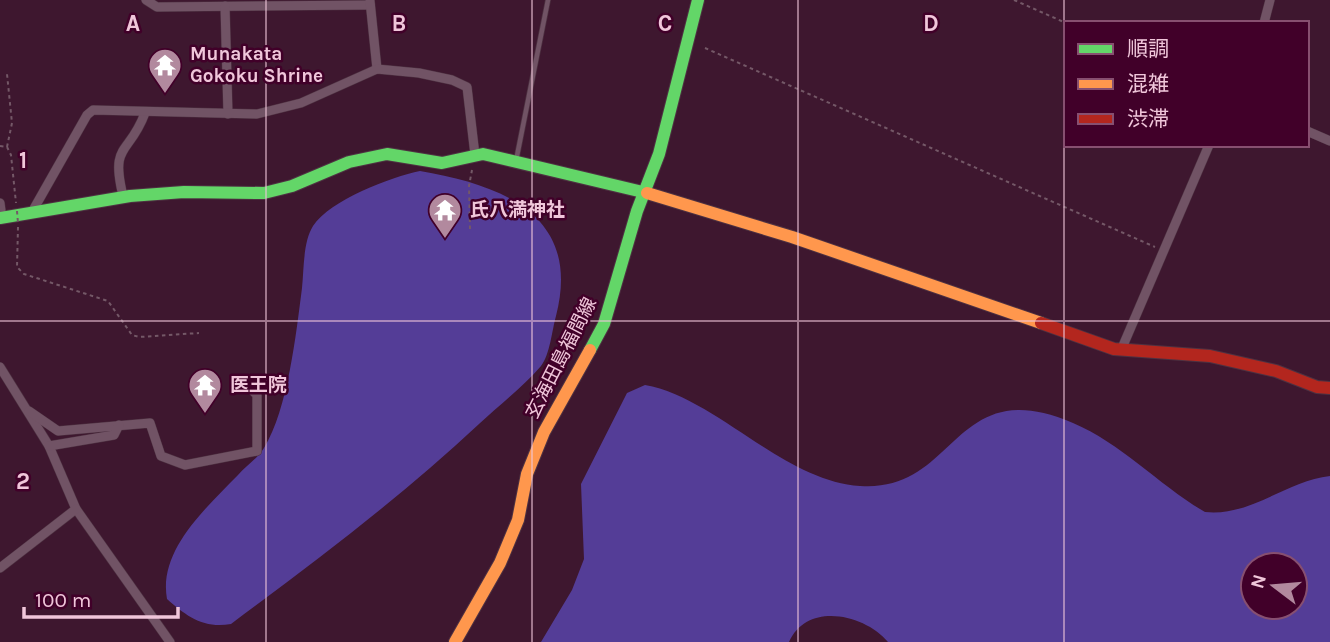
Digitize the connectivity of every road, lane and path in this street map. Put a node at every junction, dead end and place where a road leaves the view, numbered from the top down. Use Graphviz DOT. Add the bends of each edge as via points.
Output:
graph roads {
  1 [pos="146,0"];
  2 [pos="548,0"];
  3 [pos="698,0"];
  4 [pos="1014,0"];
  5 [pos="1270,0"];
  6 [pos="370,3"];
  7 [pos="225,6"];
  8 [pos="1265,21"];
  9 [pos="1064,22"];
  10 [pos="705,48"];
  11 [pos="377,69"];
  12 [pos="7,74"];
  13 [pos="145,113"];
  14 [pos="228,114"];
  15 [pos="1309,132"];
  16 [pos="1330,141"];
  17 [pos="0,146"];
  18 [pos="7,147"];
  19 [pos="1208,147"];
  20 [pos="475,155"];
  21 [pos="516,162"];
  22 [pos="644,192"];
  23 [pos="123,196"];
  24 [pos="0,203"];
  25 [pos="32,212"];
  26 [pos="1,218"];
  27 [pos="470,229"];
  28 [pos="1164,250"];
  29 [pos="198,333"];
  30 [pos="1122,348"];
  31 [pos="0,367"];
  32 [pos="1330,388"];
  33 [pos="251,389"];
  34 [pos="29,411"];
  35 [pos="119,425"];
  36 [pos="49,446"];
  37 [pos="76,509"];
  38 [pos="0,568"];
  39 [pos="170,642"];
  40 [pos="455,642"];
  1 -- 7 [label="street" via="157,7"];
  2 -- 21 [label="lane"];
  3 -- 22 [label="street, 玄海田島福間線" via="659,154"];
  4 -- 9 [label="path"];
  5 -- 8 [label="street"];
  6 -- 7 [label="street"];
  6 -- 11 [label="street"];
  7 -- 14 [label="street"];
  10 -- 28 [label="path"];
  11 -- 14 [label="street" via="276,111"];
  11 -- 20 [label="street" via="419,73 467,87"];
  12 -- 18 [label="path" via="12,123"];
  13 -- 14 [label="street"];
  13 -- 23 [label="street" via="118,156 116,169"];
  13 -- 25 [label="street" via="100,108 87,115"];
  15 -- 16 [label="street"];
  17 -- 18 [label="path"];
  18 -- 29 [label="path, bridge" via="17,211 18,270 111,303 132,335"];
  19 -- 28 [label="street"];
  20 -- 21 [label="street"];
  20 -- 23 [label="street" via="436,163 375,155 261,194 174,191"];
  20 -- 27 [label="path" via="468,186"];
  21 -- 22 [label="street"];
  22 -- 30 [label="street"];
  22 -- 40 [label="street, 玄海田島福間線" via="604,324 544,432 527,474 509,544"];
  23 -- 25 [label="street"];
  24 -- 26 [label="street"];
  25 -- 26 [label="street"];
  28 -- 30 [label="street"];
  30 -- 32 [label="street" via="1210,356"];
  31 -- 34 [label="street"];
  33 -- 35 [label="street" via="257,395 259,445 251,454 184,465 161,456 150,423"];
  34 -- 35 [label="street" via="58,431"];
  34 -- 36 [label="street"];
  35 -- 36 [label="street" via="114,435"];
  36 -- 37 [label="street"];
  37 -- 38 [label="street"];
  37 -- 39 [label="street"];
}
